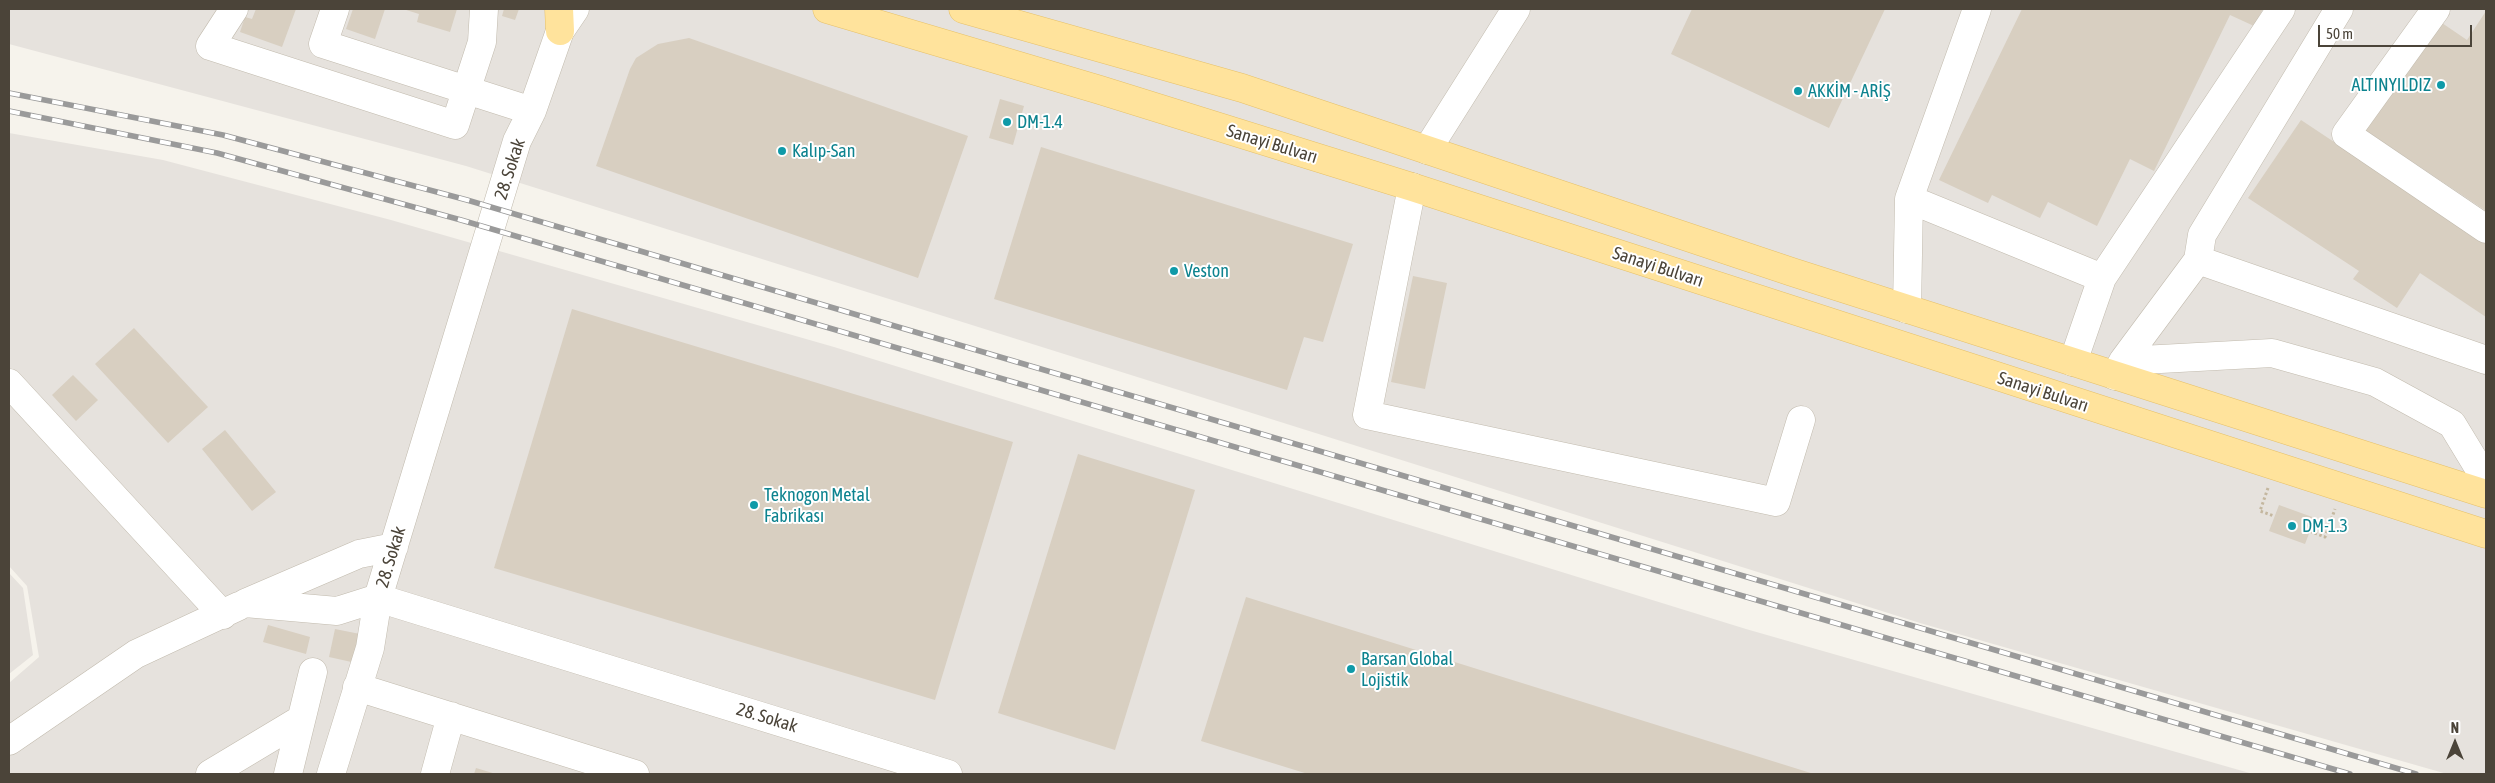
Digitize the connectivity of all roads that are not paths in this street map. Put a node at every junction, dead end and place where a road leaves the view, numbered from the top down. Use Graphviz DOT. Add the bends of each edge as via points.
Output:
graph roads {
  1 [pos="234,9"];
  2 [pos="335,9"];
  3 [pos="484,9"];
  4 [pos="575,9"];
  5 [pos="827,9"];
  6 [pos="963,9"];
  7 [pos="1516,9"];
  8 [pos="1977,9"];
  9 [pos="2281,9"];
  10 [pos="2339,9"];
  11 [pos="2436,9"];
  12 [pos="1020,17"];
  13 [pos="559,20"];
  14 [pos="468,90"];
  15 [pos="532,111"];
  16 [pos="1426,150"];
  17 [pos="1412,187"];
  18 [pos="1909,199"];
  19 [pos="2486,229"];
  20 [pos="2198,260"];
  21 [pos="2102,278"];
  22 [pos="1907,309"];
  23 [pos="2486,360"];
  24 [pos="2073,362"];
  25 [pos="2119,368"];
  26 [pos="9,383"];
  27 [pos="1801,420"];
  28 [pos="2486,480"];
  29 [pos="2486,494"];
  30 [pos="2486,534"];
  31 [pos="394,547"];
  32 [pos="378,598"];
  33 [pos="234,609"];
  34 [pos="314,672"];
  35 [pos="357,687"];
  36 [pos="450,716"];
  37 [pos="300,720"];
  38 [pos="9,741"];
  39 [pos="210,774"];
  40 [pos="288,774"];
  41 [pos="331,774"];
  42 [pos="435,774"];
  43 [pos="635,774"];
  44 [pos="948,774"];
  1 -- 14 [label="street" via="210,46 455,125"];
  2 -- 14 [label="street" via="323,44"];
  3 -- 14 [label="street" via="482,42"];
  4 -- 13 [label="street, 28. Sokak"];
  5 -- 17 [label="main road, Sanayi Bulvarı"];
  6 -- 12 [label="main road"];
  7 -- 16 [label="street"];
  8 -- 18 [label="street"];
  9 -- 21 [label="street"];
  10 -- 20 [label="street" via="2202,235"];
  11 -- 19 [label="street" via="2346,134"];
  12 -- 16 [label="main road"];
  13 -- 15 [label="street, 28. Sokak"];
  14 -- 15 [label="street"];
  15 -- 31 [label="street, 28. Sokak" via="517,141"];
  16 -- 22 [label="main road"];
  17 -- 27 [label="street" via="1367,416 1776,502"];
  17 -- 30 [label="main road, Sanayi Bulvarı"];
  18 -- 21 [label="street"];
  18 -- 22 [label="street"];
  20 -- 23 [label="street"];
  20 -- 25 [label="street"];
  21 -- 24 [label="street"];
  22 -- 24 [label="main road"];
  24 -- 25 [label="main road"];
  25 -- 28 [label="street" via="2272,353 2375,382 2452,424"];
  25 -- 29 [label="main road"];
  26 -- 33 [label="street"];
  31 -- 32 [label="street, 28. Sokak"];
  31 -- 33 [label="street" via="359,554"];
  32 -- 33 [label="street" via="337,611"];
  32 -- 35 [label="street" via="370,648"];
  32 -- 44 [label="street, 28. Sokak"];
  33 -- 38 [label="street" via="136,654"];
  34 -- 37 [label="street"];
  35 -- 36 [label="street"];
  35 -- 41 [label="street"];
  36 -- 42 [label="street"];
  36 -- 43 [label="street"];
  37 -- 39 [label="street"];
  37 -- 40 [label="street"];
}
